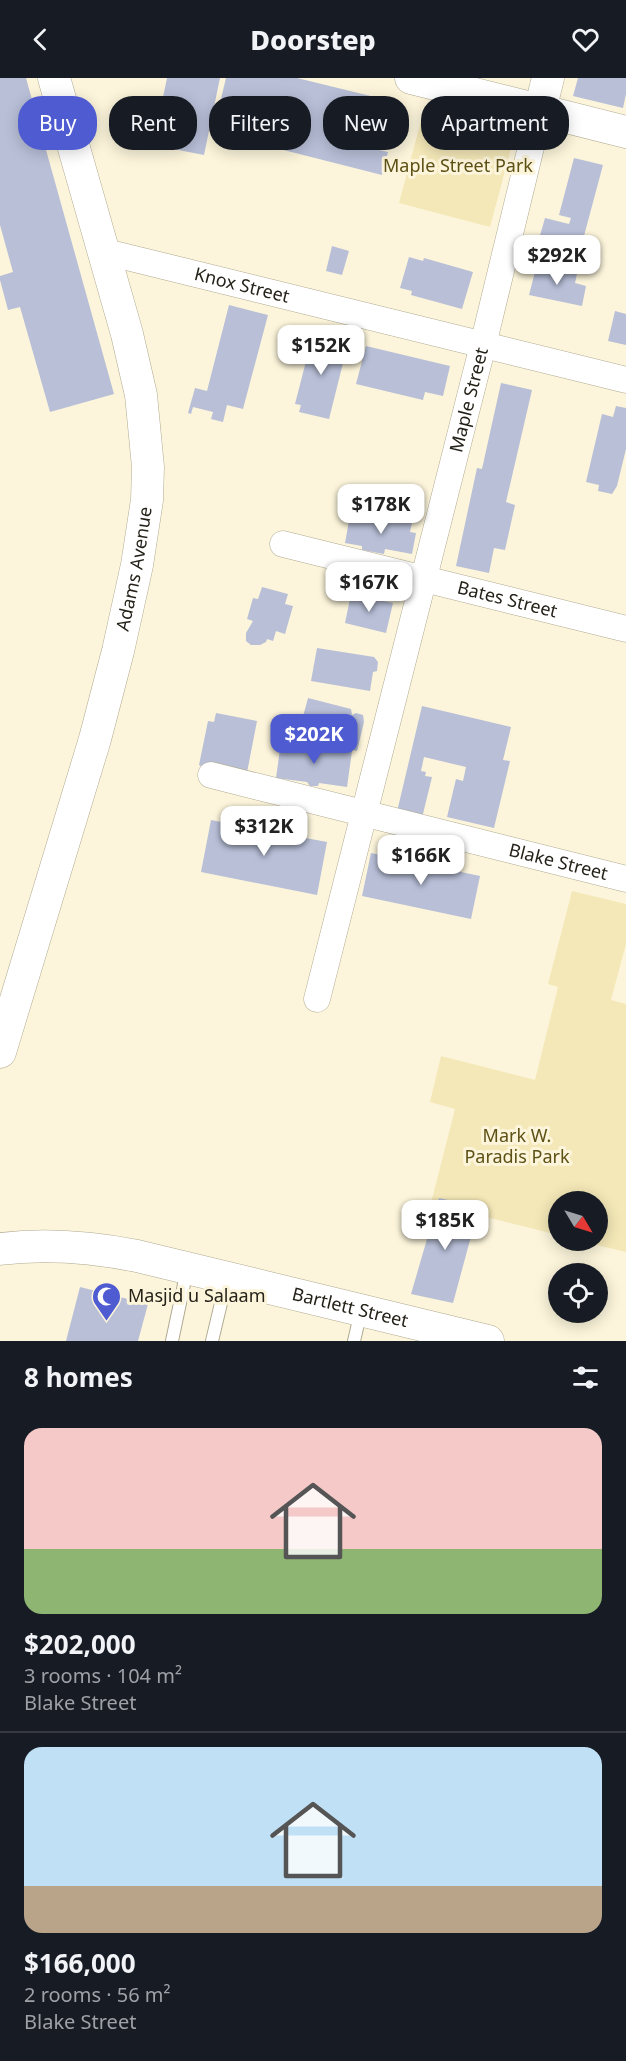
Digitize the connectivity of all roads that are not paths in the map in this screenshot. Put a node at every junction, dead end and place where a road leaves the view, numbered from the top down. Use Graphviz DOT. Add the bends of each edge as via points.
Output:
graph roads {
  1 [pos="54,78"];
  2 [pos="411,78"];
  3 [pos="548,78"];
  4 [pos="484,96"];
  5 [pos="544,96"];
  6 [pos="569,117"];
  7 [pos="626,132"];
  8 [pos="530,150"];
  9 [pos="102,251"];
  10 [pos="483,345"];
  11 [pos="626,380"];
  12 [pos="283,544"];
  13 [pos="424,579"];
  14 [pos="626,629"];
  15 [pos="211,775"];
  16 [pos="364,814"];
  17 [pos="626,879"];
  18 [pos="317,999"];
  19 [pos="0,1052"];
  20 [pos="0,1249"];
  21 [pos="187,1269"];
  22 [pos="227,1278"];
  23 [pos="361,1311"];
  24 [pos="172,1341"];
  25 [pos="212,1341"];
  26 [pos="354,1341"];
  27 [pos="488,1341"];
  1 -- 9 [label="street, Adams Avenue"];
  2 -- 4 [label="street"];
  3 -- 5 [label="street, Maple Street"];
  6 -- 7 [label="street"];
  8 -- 10 [label="street, Maple Street"];
  9 -- 10 [label="street, Knox Street"];
  9 -- 19 [label="street, Adams Avenue" via="141,395 147,500 137,565 104,706"];
  10 -- 11 [label="street, Knox Street"];
  10 -- 13 [label="street, Maple Street"];
  12 -- 13 [label="street, Bates Street"];
  13 -- 14 [label="street, Bates Street"];
  13 -- 16 [label="street, Maple Street"];
  15 -- 16 [label="street, Blake Street"];
  16 -- 17 [label="street, Blake Street"];
  16 -- 18 [label="street, Maple Street"];
  20 -- 21 [label="street, Bartlett Street" via="32,1245 99,1249"];
  21 -- 22 [label="street, Bartlett Street"];
  21 -- 24 [label="lane"];
  22 -- 23 [label="street, Bartlett Street"];
  22 -- 25 [label="lane"];
  23 -- 26 [label="lane"];
  23 -- 27 [label="street, Bartlett Street"];
}
